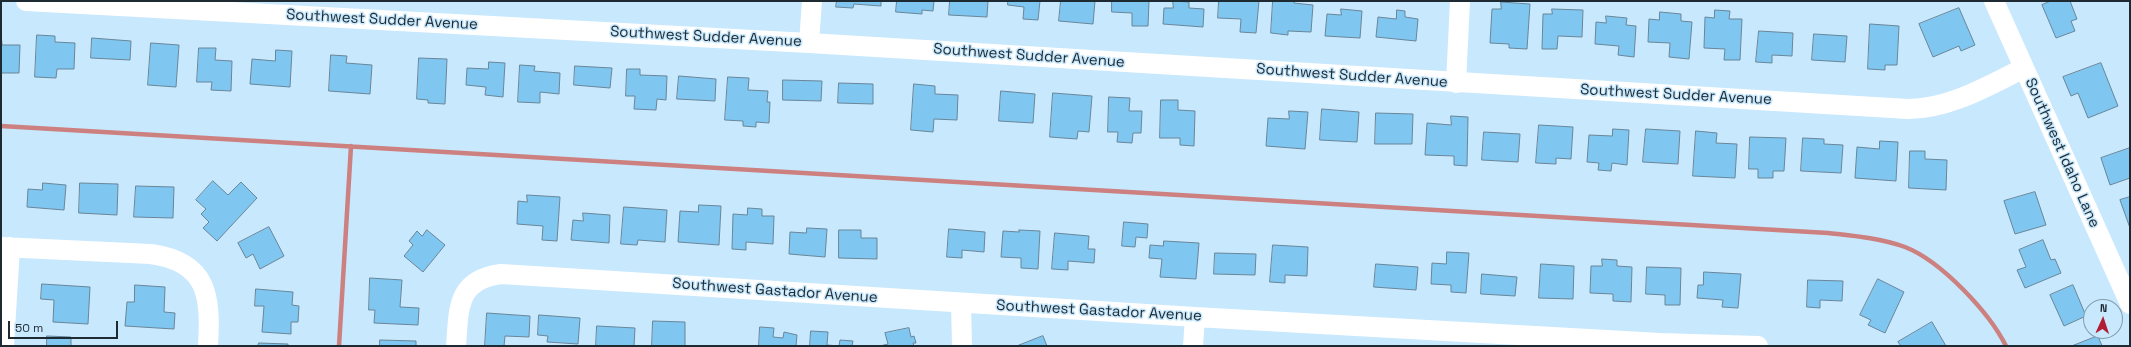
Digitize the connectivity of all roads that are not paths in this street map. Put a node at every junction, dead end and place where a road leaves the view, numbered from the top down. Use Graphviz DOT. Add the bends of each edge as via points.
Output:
graph roads {
  1 [pos="26,1"];
  2 [pos="812,1"];
  3 [pos="1460,1"];
  4 [pos="1994,1"];
  5 [pos="809,43"];
  6 [pos="2024,68"];
  7 [pos="1456,83"];
  8 [pos="6,247"];
  9 [pos="961,303"];
  10 [pos="2130,304"];
  11 [pos="1195,317"];
  12 [pos="1429,337"];
  13 [pos="1660,344"];
  14 [pos="4,346"];
  15 [pos="208,346"];
  16 [pos="456,346"];
  17 [pos="962,346"];
  18 [pos="1194,346"];
  19 [pos="1758,346"];
  1 -- 5 [label="street, Southwest Sudder Avenue"];
  2 -- 5 [label="street"];
  3 -- 7 [label="street"];
  4 -- 6 [label="street, Southwest Idaho Lane"];
  5 -- 7 [label="street, Southwest Sudder Avenue"];
  6 -- 7 [label="street, Southwest Sudder Avenue" via="1948,103 1921,109"];
  6 -- 10 [label="street, Southwest Idaho Lane"];
  8 -- 14 [label="street"];
  8 -- 15 [label="street" via="166,256 184,263 201,279 208,298"];
  9 -- 11 [label="street, Southwest Gastador Avenue"];
  9 -- 16 [label="street, Southwest Gastador Avenue" via="501,274 472,285 461,299"];
  9 -- 17 [label="street"];
  11 -- 12 [label="street, Southwest Gastador Avenue"];
  11 -- 18 [label="street"];
  12 -- 13 [label="street, Southwest Gastador Avenue"];
  13 -- 19 [label="street, Southwest Gastador Avenue"];
}
